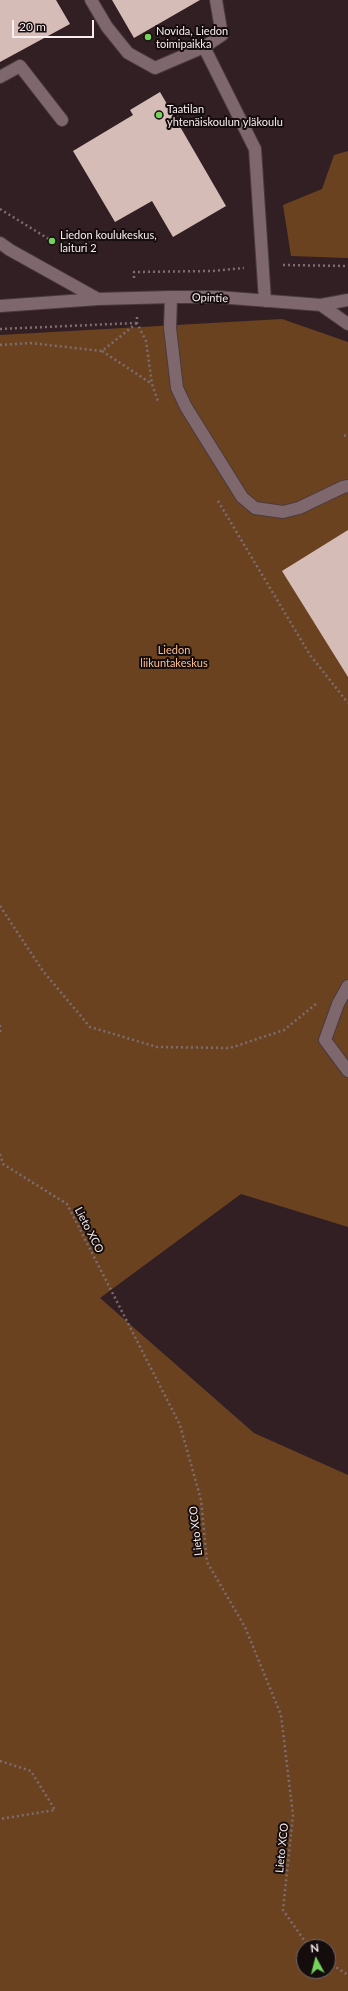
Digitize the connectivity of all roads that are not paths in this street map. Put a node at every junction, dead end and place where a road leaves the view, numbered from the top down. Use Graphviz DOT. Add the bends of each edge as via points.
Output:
graph roads {
  1 [pos="91,0"];
  2 [pos="216,0"];
  3 [pos="204,47"];
  4 [pos="0,77"];
  5 [pos="62,120"];
  6 [pos="0,243"];
  7 [pos="171,297"];
  8 [pos="98,299"];
  9 [pos="348,300"];
  10 [pos="266,301"];
  11 [pos="321,305"];
  12 [pos="0,306"];
  13 [pos="348,324"];
  14 [pos="348,486"];
  15 [pos="348,986"];
  16 [pos="348,1071"];
  1 -- 3 [label="street" via="107,27 128,53 155,68"];
  2 -- 3 [label="street" via="222,35"];
  3 -- 10 [label="street" via="255,149"];
  4 -- 5 [label="street" via="20,66"];
  6 -- 8 [label="street"];
  7 -- 8 [label="street, Opintie"];
  7 -- 10 [label="street, Opintie"];
  7 -- 14 [label="street" via="170,328 177,388 186,407 242,497 255,508 283,512 299,508"];
  8 -- 12 [label="street, Opintie"];
  9 -- 11 [label="street, Opintie"];
  10 -- 11 [label="street, Opintie"];
  11 -- 13 [label="street"];
  15 -- 16 [label="street" via="338,1004 325,1040"];
}
